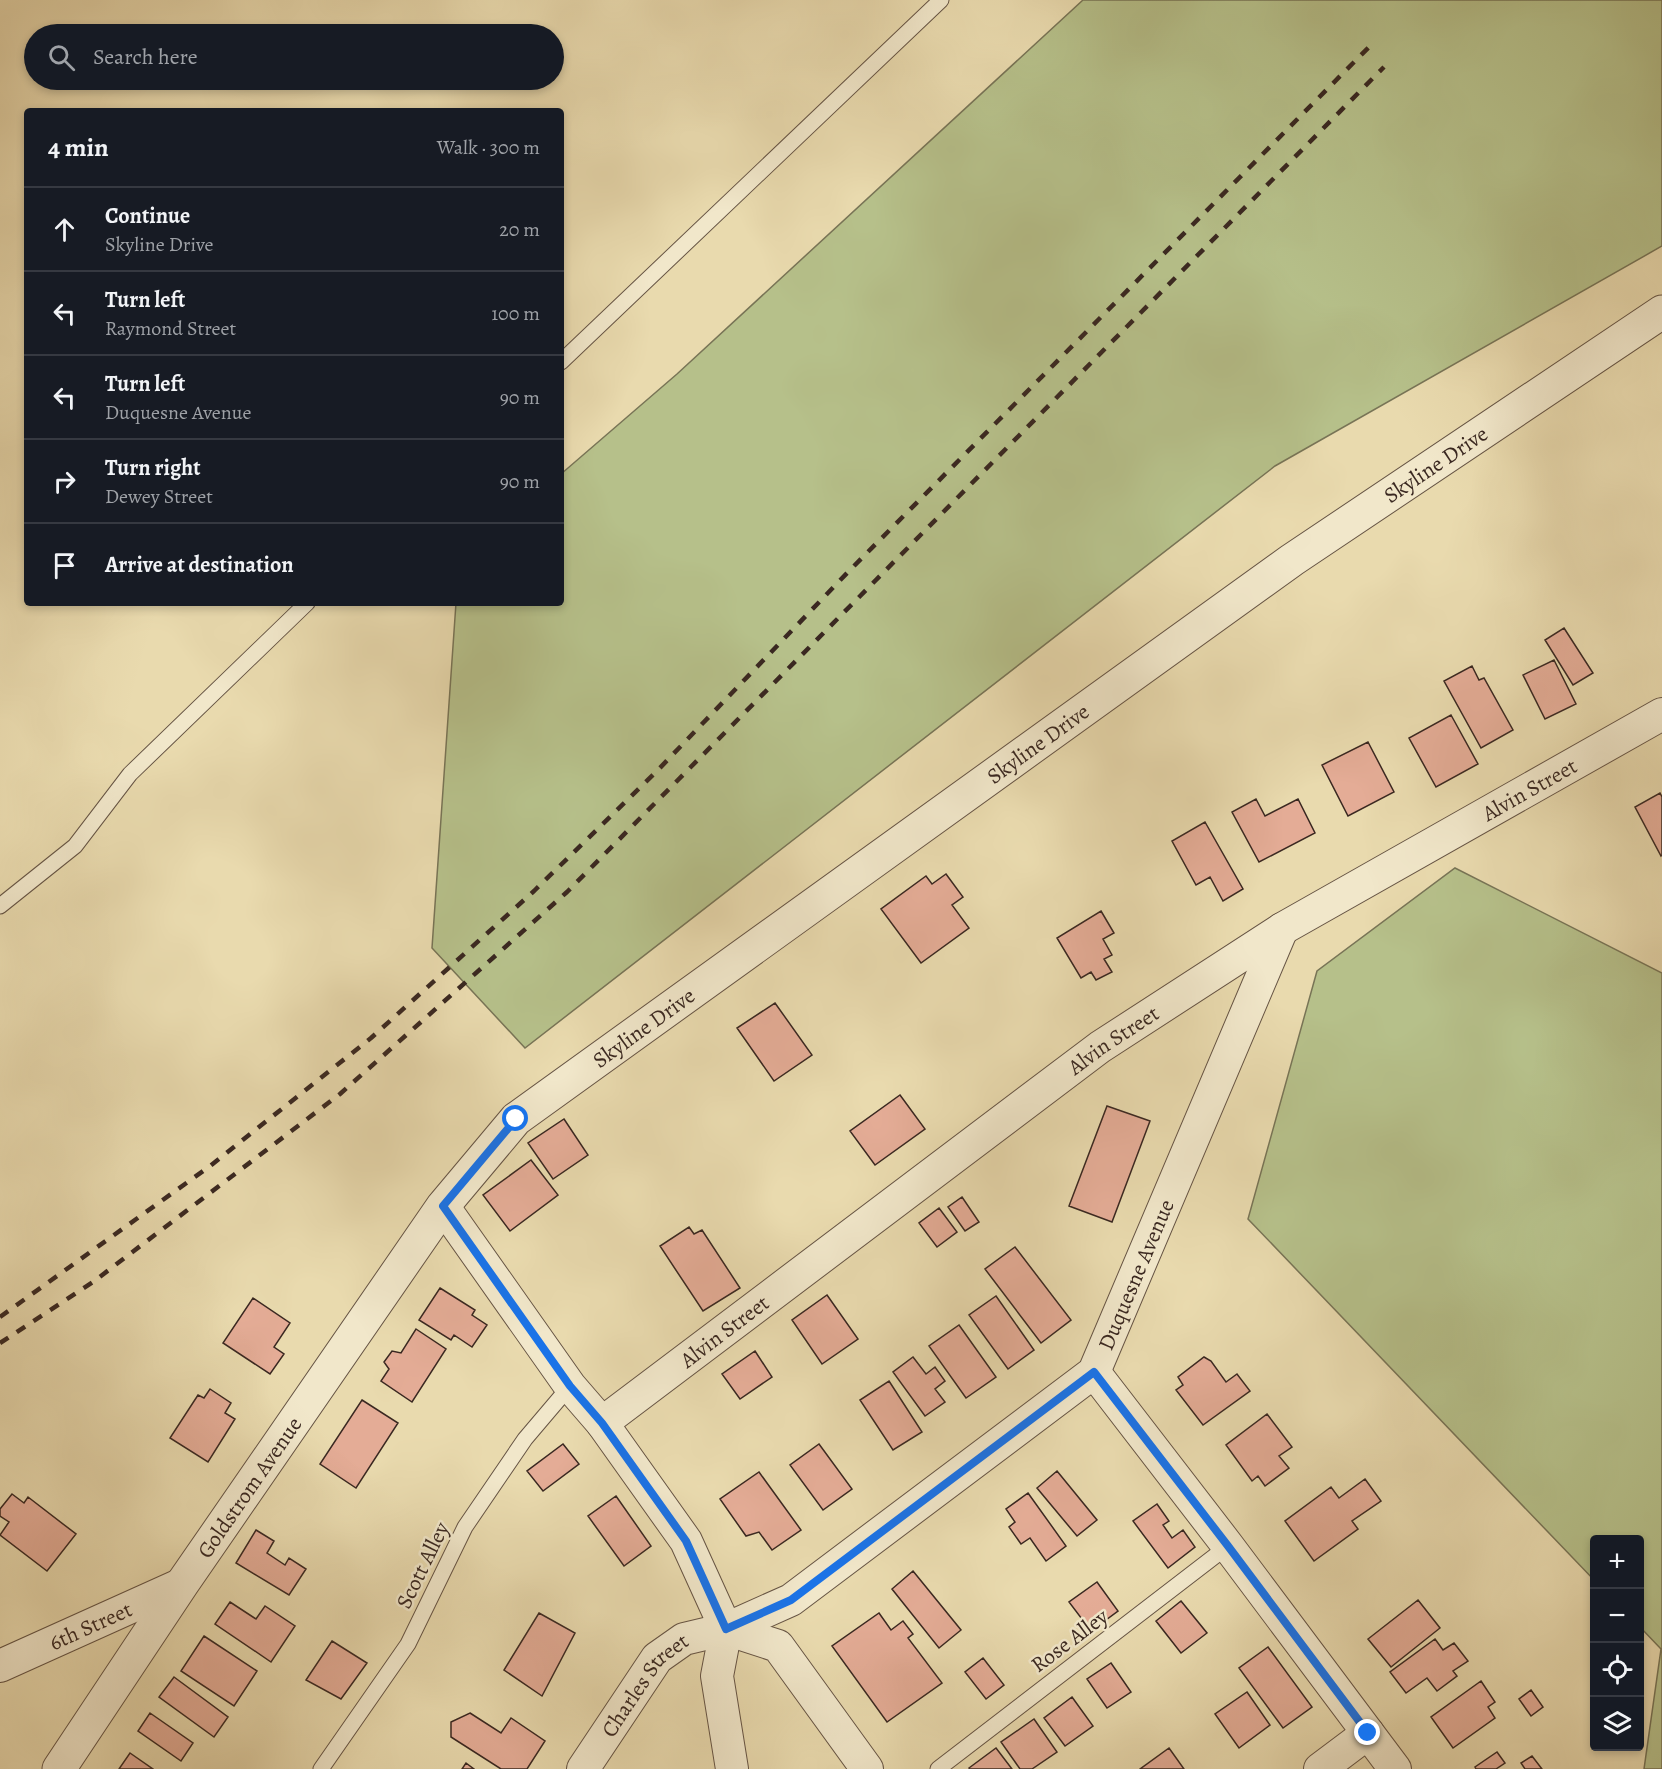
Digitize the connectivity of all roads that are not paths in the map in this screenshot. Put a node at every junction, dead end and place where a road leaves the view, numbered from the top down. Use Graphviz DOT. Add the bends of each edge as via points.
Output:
graph roads {
  1 [pos="941,0"];
  2 [pos="1662,312"];
  3 [pos="564,359"];
  4 [pos="304,606"];
  5 [pos="1662,714"];
  6 [pos="0,906"];
  7 [pos="1282,929"];
  8 [pos="443,1206"];
  9 [pos="1094,1372"];
  10 [pos="570,1386"];
  11 [pos="602,1423"];
  12 [pos="1228,1546"];
  13 [pos="182,1584"];
  14 [pos="726,1629"];
  15 [pos="0,1666"];
  16 [pos="1368,1733"];
  17 [pos="59,1769"];
  18 [pos="321,1769"];
  19 [pos="583,1769"];
  20 [pos="732,1769"];
  21 [pos="867,1769"];
  22 [pos="938,1769"];
  23 [pos="1320,1769"];
  24 [pos="1395,1769"];
  1 -- 3 [label="lane"];
  2 -- 8 [label="street, Skyline Drive" via="1292,560 516,1119"];
  4 -- 6 [label="lane" via="129,774 75,846"];
  5 -- 7 [label="street, Alvin Street"];
  7 -- 9 [label="street, Duquesne Avenue"];
  7 -- 11 [label="street, Alvin Street" via="1100,1047"];
  8 -- 10 [label="street"];
  8 -- 13 [label="street, Goldstrom Avenue"];
  9 -- 12 [label="street"];
  9 -- 14 [label="street, Duquesne Avenue" via="791,1600"];
  10 -- 11 [label="street"];
  10 -- 18 [label="lane, Scott Alley" via="525,1439 465,1527 408,1644"];
  11 -- 14 [label="street" via="686,1541"];
  12 -- 16 [label="street"];
  12 -- 22 [label="lane, Rose Alley"];
  13 -- 15 [label="street, 6th Street"];
  13 -- 17 [label="street, Goldstrom Avenue"];
  14 -- 19 [label="street, Charles Street" via="684,1639 657,1658"];
  14 -- 20 [label="street" via="717,1676"];
  14 -- 21 [label="street" via="778,1646"];
  16 -- 23 [label="street"];
  16 -- 24 [label="street"];
}
